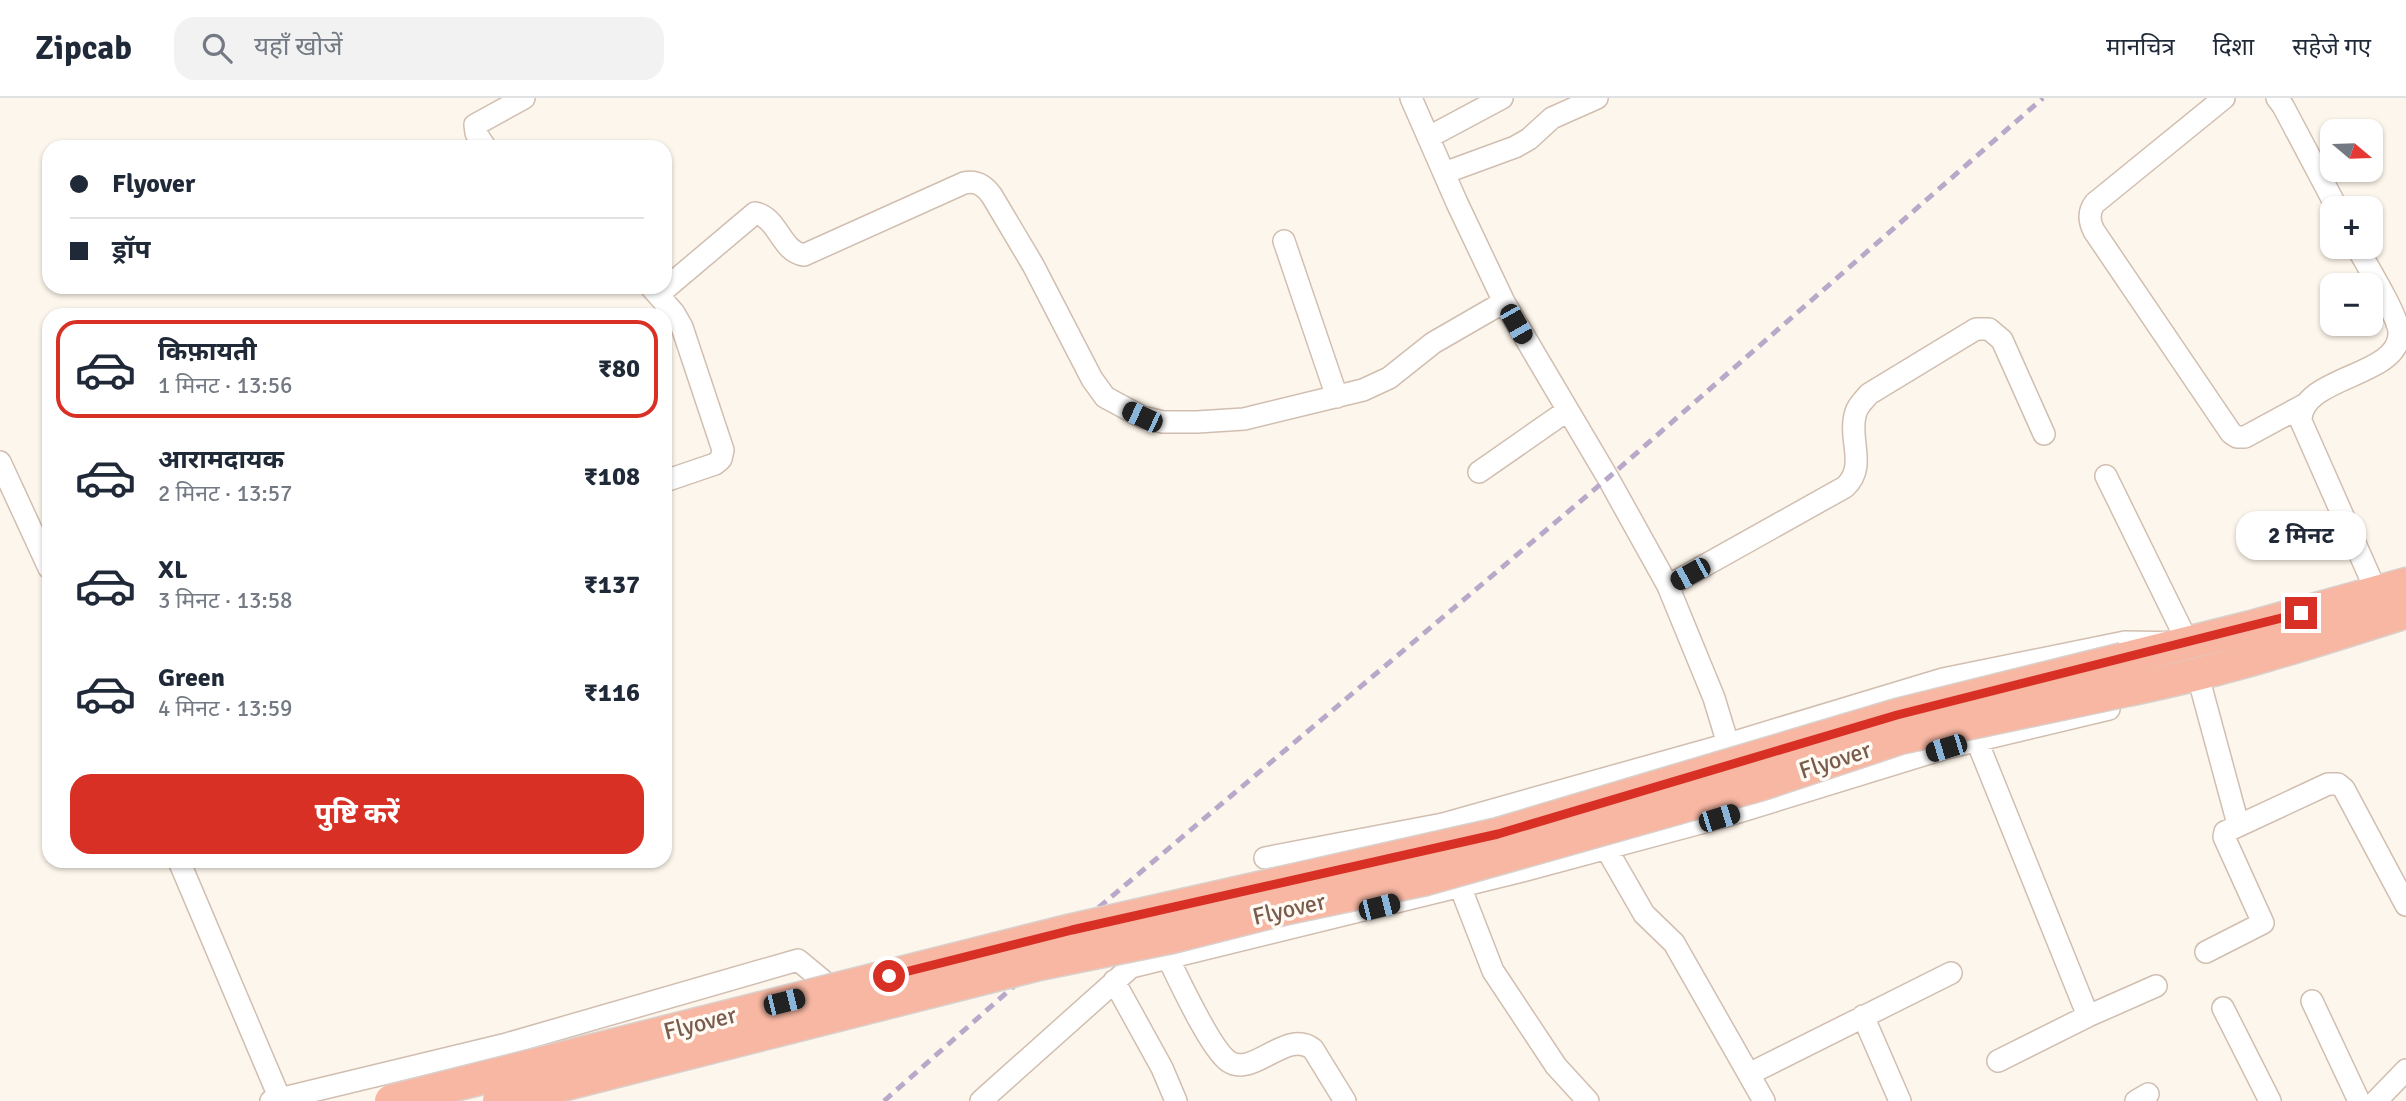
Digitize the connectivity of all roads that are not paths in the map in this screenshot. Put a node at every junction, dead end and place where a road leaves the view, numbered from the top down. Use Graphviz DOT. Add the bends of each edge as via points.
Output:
graph roads {
  1 [pos="524,98"];
  2 [pos="1411,98"];
  3 [pos="1502,98"];
  4 [pos="1597,98"];
  5 [pos="2224,98"];
  6 [pos="2277,98"];
  7 [pos="1429,137"];
  8 [pos="480,140"];
  9 [pos="1444,173"];
  10 [pos="2331,196"];
  11 [pos="1284,241"];
  12 [pos="2363,259"];
  13 [pos="672,278"];
  14 [pos="1504,302"];
  15 [pos="672,314"];
  16 [pos="1338,397"];
  17 [pos="2304,405"];
  18 [pos="1568,410"];
  19 [pos="2044,434"];
  20 [pos="0,462"];
  21 [pos="1479,471"];
  22 [pos="2106,476"];
  23 [pos="672,479"];
  24 [pos="42,553"];
  25 [pos="1668,586"];
  26 [pos="2392,589"];
  27 [pos="2406,612"];
  28 [pos="2188,643"];
  29 [pos="2197,676"];
  30 [pos="1977,741"];
  31 [pos="1728,744"];
  32 [pos="1443,824"];
  33 [pos="2238,824"];
  34 [pos="1606,848"];
  35 [pos="1265,858"];
  36 [pos="182,868"];
  37 [pos="1458,887"];
  38 [pos="2406,905"];
  39 [pos="2206,952"];
  40 [pos="1168,958"];
  41 [pos="1951,973"];
  42 [pos="1114,981"];
  43 [pos="2156,986"];
  44 [pos="2312,1001"];
  45 [pos="2223,1008"];
  46 [pos="2088,1016"];
  47 [pos="1863,1017"];
  48 [pos="1998,1061"];
  49 [pos="2406,1070"];
  50 [pos="1749,1074"];
  51 [pos="275,1100"];
  52 [pos="391,1101"];
  53 [pos="499,1101"];
  54 [pos="558,1101"];
  55 [pos="981,1101"];
  56 [pos="1177,1101"];
  57 [pos="1345,1101"];
  58 [pos="1588,1101"];
  59 [pos="1764,1101"];
  60 [pos="1900,1101"];
  61 [pos="2270,1101"];
  62 [pos="2359,1101"];
  63 [pos="2376,1101"];
  1 -- 8 [label="street" via="475,125"];
  2 -- 7 [label="street"];
  3 -- 7 [label="street"];
  4 -- 9 [label="street" via="1552,118 1515,147"];
  5 -- 17 [label="street" via="2095,203 2090,223 2231,433 2250,434"];
  6 -- 10 [label="street"];
  7 -- 9 [label="street"];
  9 -- 14 [label="street"];
  11 -- 16 [label="street"];
  12 -- 17 [label="street" via="2398,325 2398,342 2385,358 2309,398"];
  13 -- 16 [label="street" via="755,213 766,217 794,253 804,255 971,182 983,185 992,196 1092,379 1105,397 1121,408 1163,422 1197,422 1244,419"];
  14 -- 16 [label="street" via="1433,343 1377,385"];
  14 -- 18 [label="street"];
  15 -- 23 [label="street" via="682,327 723,450 715,464"];
  17 -- 26 [label="street" via="2301,421"];
  18 -- 21 [label="street"];
  18 -- 25 [label="street"];
  19 -- 25 [label="street" via="2002,340 1989,328 1976,328 1860,404 1854,429 1857,465 1845,486"];
  20 -- 24 [label="street"];
  22 -- 28 [label="street"];
  25 -- 31 [label="street"];
  26 -- 28 [label="highway, Flyover"];
  27 -- 29 [label="highway, Flyover"];
  28 -- 31 [label="street" via="2125,642 1943,679"];
  28 -- 52 [label="highway, Flyover, bridge" via="1897,715 1498,834 1072,930"];
  29 -- 30 [label="street" via="2121,706"];
  29 -- 33 [label="street"];
  29 -- 53 [label="highway, Flyover, bridge" via="1900,738 1762,784 1426,879 1039,964"];
  30 -- 34 [label="street"];
  30 -- 46 [label="street"];
  31 -- 32 [label="street"];
  32 -- 35 [label="street"];
  32 -- 37 [label="street"];
  33 -- 38 [label="street" via="2328,784 2338,784"];
  33 -- 39 [label="street" via="2224,837 2263,923"];
  34 -- 37 [label="street"];
  34 -- 50 [label="street" via="1644,914 1674,943"];
  36 -- 51 [label="street"];
  37 -- 40 [label="street"];
  37 -- 58 [label="street" via="1493,971 1556,1066"];
  40 -- 42 [label="street" via="1130,967"];
  40 -- 57 [label="street" via="1228,1061 1243,1065 1296,1043 1307,1045"];
  41 -- 47 [label="street"];
  42 -- 55 [label="street"];
  42 -- 56 [label="street"];
  43 -- 46 [label="street"];
  44 -- 62 [label="street"];
  45 -- 61 [label="street"];
  46 -- 48 [label="street"];
  47 -- 50 [label="street"];
  47 -- 60 [label="street"];
  49 -- 63 [label="street"];
  50 -- 59 [label="street"];
  51 -- 54 [label="street" via="503,1045 798,960 870,1020"];
}
